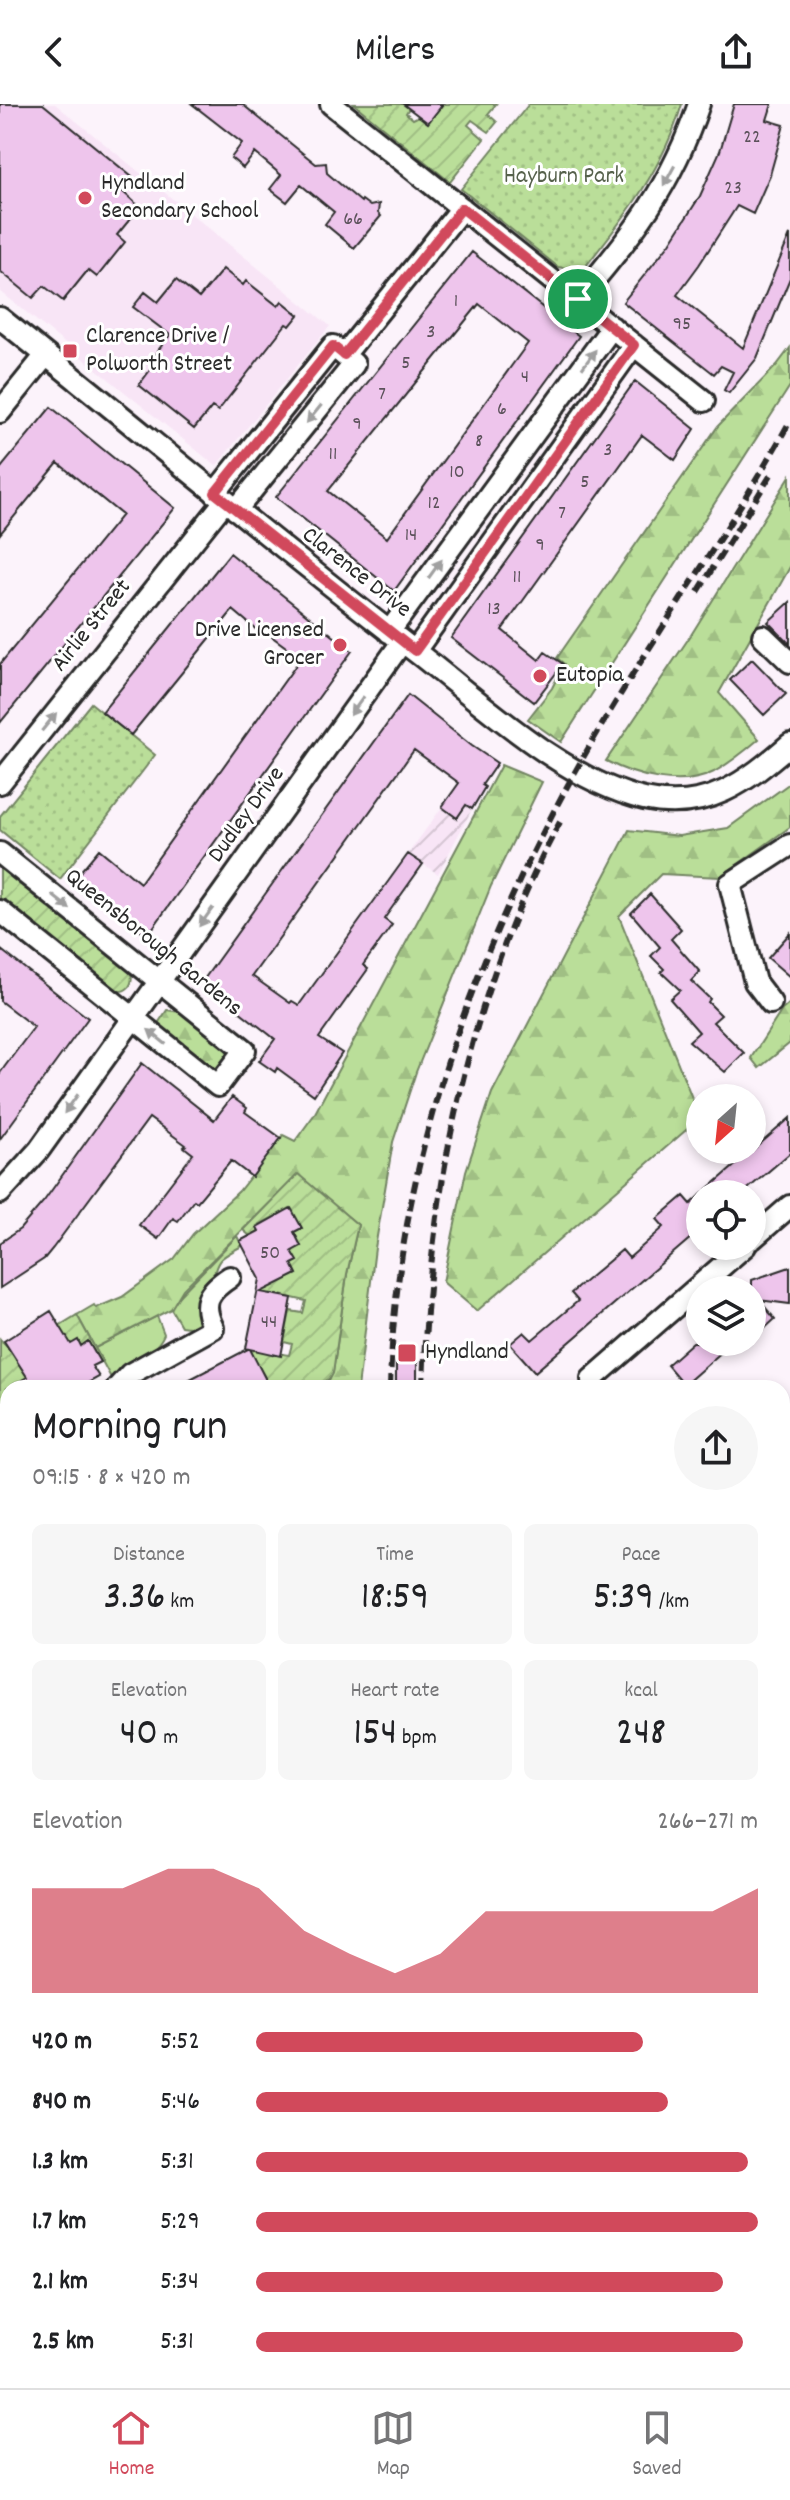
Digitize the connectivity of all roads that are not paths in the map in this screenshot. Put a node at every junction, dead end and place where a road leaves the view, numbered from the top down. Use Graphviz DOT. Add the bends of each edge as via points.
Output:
graph roads {
  1 [pos="331,104"];
  2 [pos="699,104"];
  3 [pos="462,208"];
  4 [pos="578,299"];
  5 [pos="0,318"];
  6 [pos="612,327"];
  7 [pos="634,345"];
  8 [pos="46,355"];
  9 [pos="344,355"];
  10 [pos="704,401"];
  11 [pos="0,412"];
  12 [pos="226,501"];
  13 [pos="763,636"];
  14 [pos="402,642"];
  15 [pos="790,662"];
  16 [pos="790,744"];
  17 [pos="0,783"];
  18 [pos="790,845"];
  19 [pos="0,853"];
  20 [pos="0,911"];
  21 [pos="159,983"];
  22 [pos="771,1003"];
  23 [pos="133,1018"];
  24 [pos="0,1193"];
  25 [pos="790,1206"];
  26 [pos="766,1227"];
  27 [pos="729,1260"];
  28 [pos="230,1277"];
  29 [pos="124,1380"];
  30 [pos="592,1380"];
  1 -- 3 [label="street"];
  2 -- 4 [label="street, one-way" via="664,186"];
  3 -- 4 [label="street"];
  3 -- 9 [label="street, Airlie Street"];
  4 -- 6 [label="street"];
  5 -- 8 [label="street, Clarence Drive"];
  6 -- 7 [label="street"];
  14 -- 6 [label="street, Dudley Drive, one-way"];
  7 -- 10 [label="street"];
  7 -- 14 [label="street, Dudley Drive"];
  8 -- 11 [label="street"];
  8 -- 12 [label="street, Clarence Drive"];
  9 -- 12 [label="street, Airlie Street, one-way" via="354,364"];
  9 -- 12 [label="street, Airlie Street" via="333,346"];
  12 -- 14 [label="street, Clarence Drive"];
  17 -- 12 [label="street, Airlie Street, one-way"];
  13 -- 15 [label="street"];
  14 -- 16 [label="street, Clarence Drive" via="541,749 643,799 692,801 721,793 752,777"];
  14 -- 21 [label="street, Dudley Drive, one-way"];
  18 -- 22 [label="street" via="730,884 755,982"];
  19 -- 21 [label="street, Queensborough Gardens, one-way"];
  20 -- 23 [label="street, Queensborough Gardens"];
  21 -- 23 [label="street, Dudley Drive"];
  21 -- 23 [label="street, Queensborough Gardens, one-way" via="245,1050 218,1086"];
  23 -- 24 [label="street, Dudley Drive, one-way" via="39,1150"];
  25 -- 26 [label="street"];
  27 -- 30 [label="street"];
  28 -- 29 [label="street" via="207,1301 213,1328"];
}
